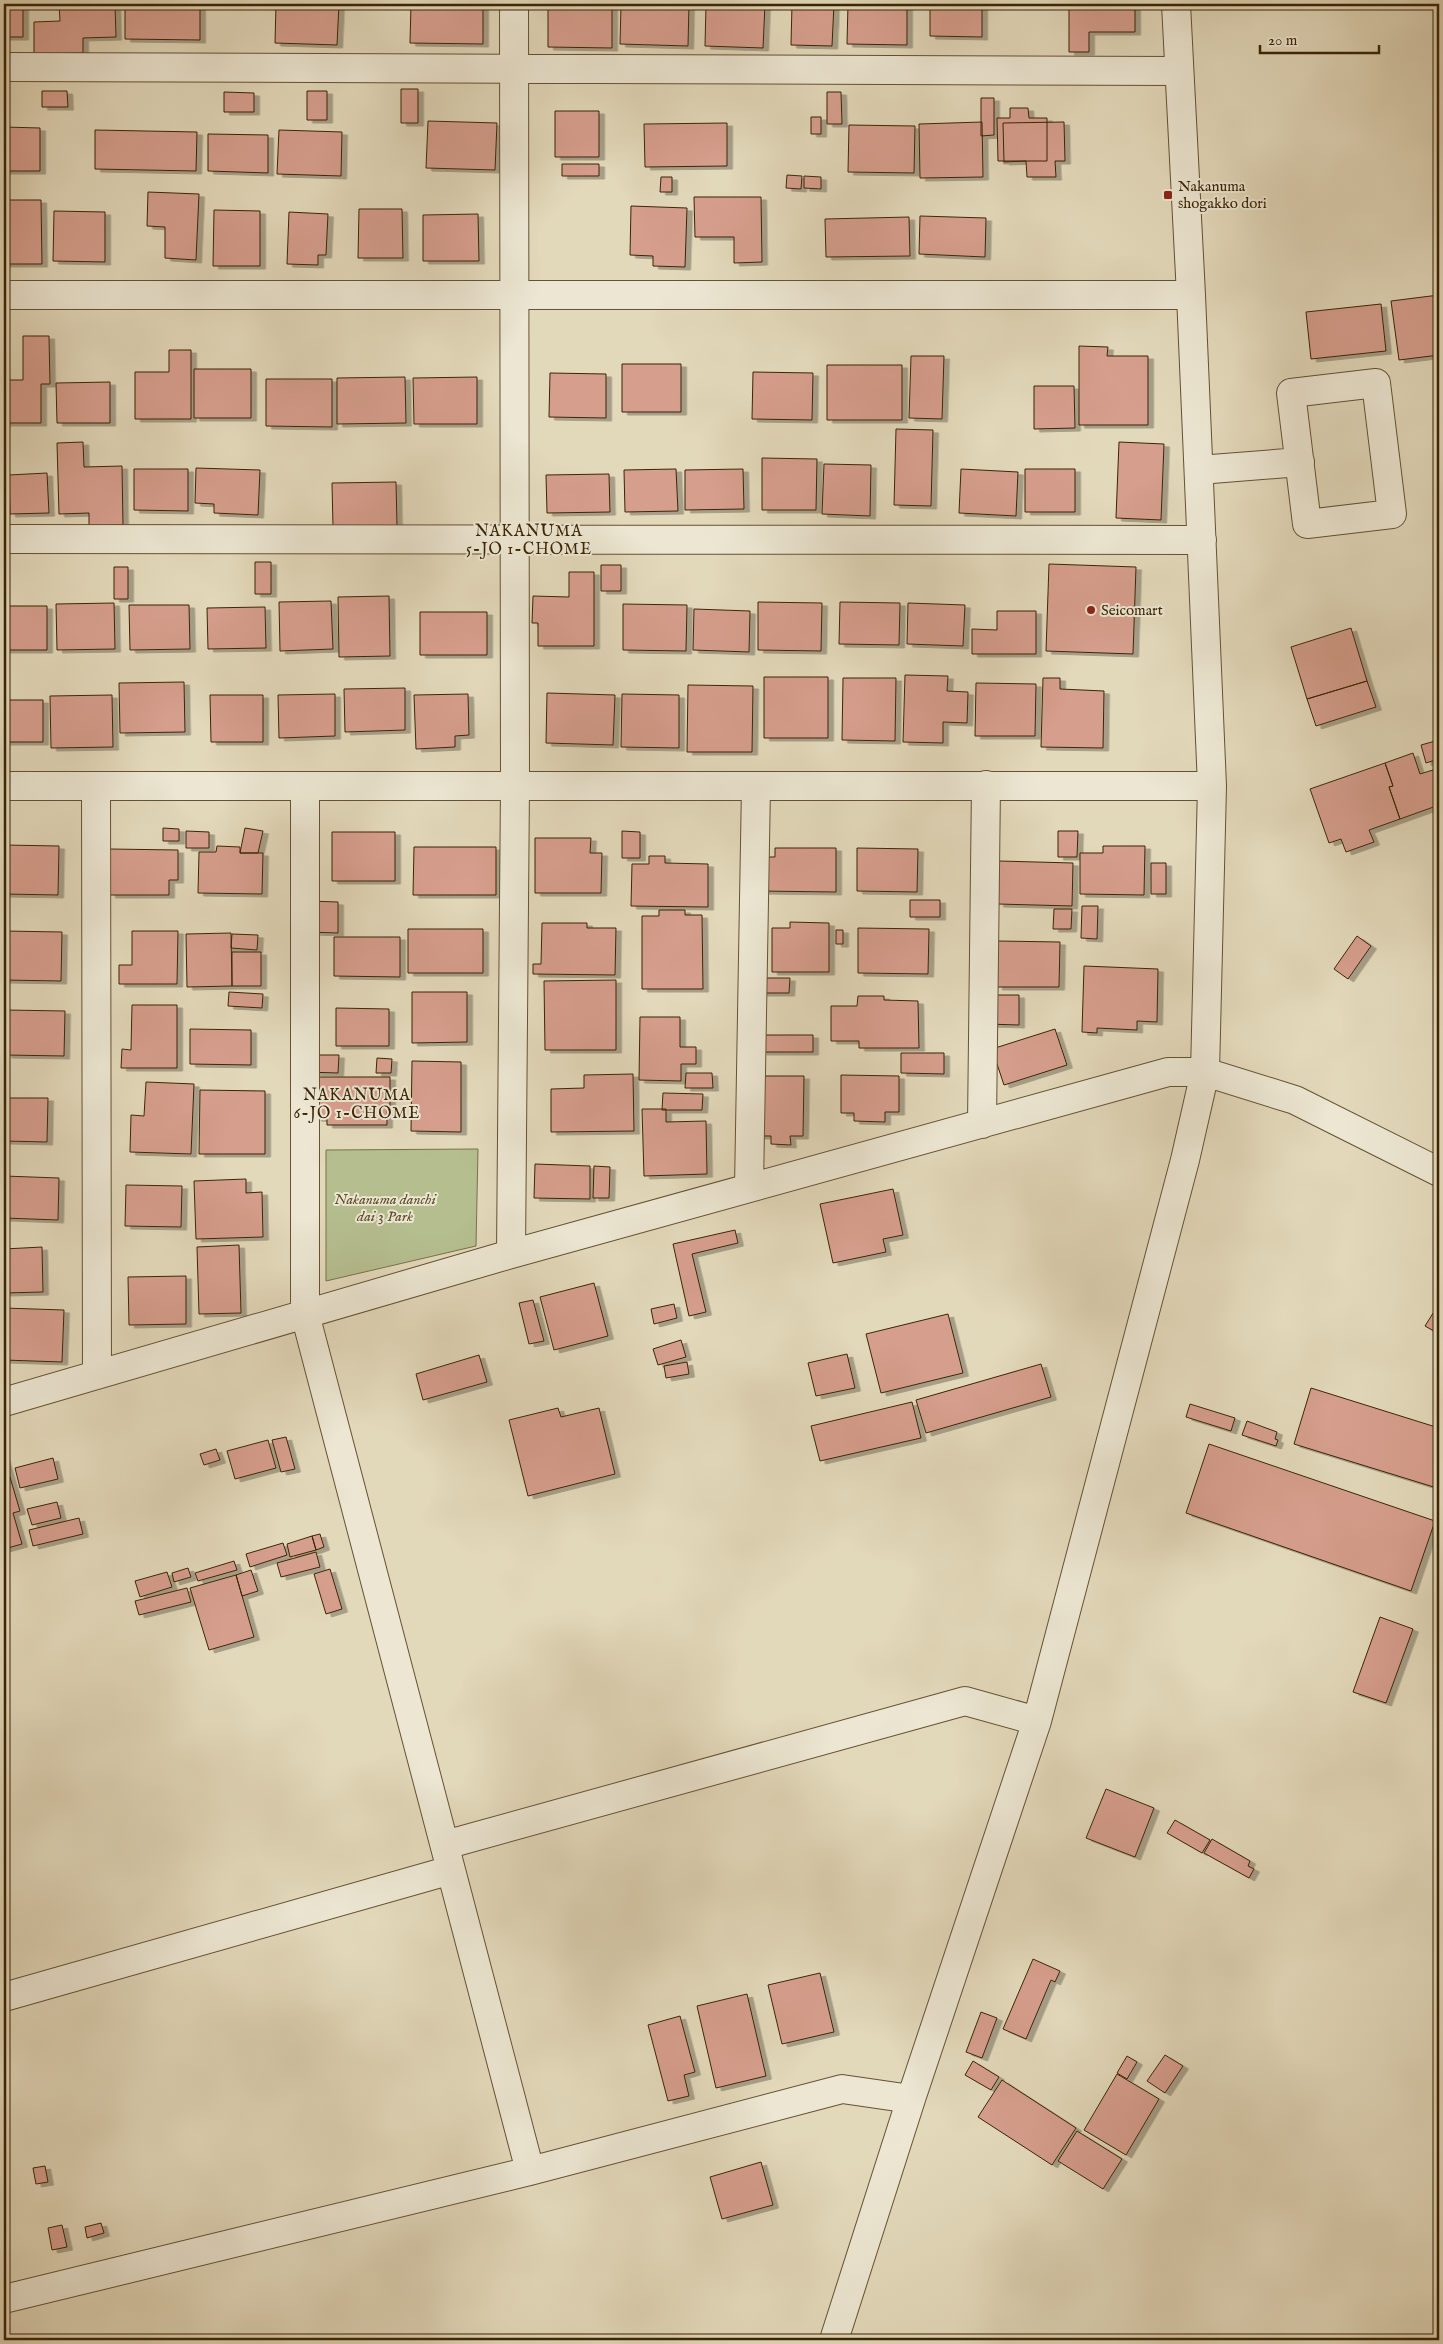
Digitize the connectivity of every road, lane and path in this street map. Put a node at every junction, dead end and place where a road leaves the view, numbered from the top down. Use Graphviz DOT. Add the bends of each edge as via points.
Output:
graph roads {
  1 [pos="514,4"];
  2 [pos="1176,4"];
  3 [pos="4,67"];
  4 [pos="514,68"];
  5 [pos="1179,71"];
  6 [pos="1191,294"];
  7 [pos="4,295"];
  8 [pos="513,295"];
  9 [pos="1300,462"];
  10 [pos="1199,470"];
  11 [pos="514,538"];
  12 [pos="4,539"];
  13 [pos="1202,540"];
  14 [pos="986,785"];
  15 [pos="4,786"];
  16 [pos="96,786"];
  17 [pos="305,786"];
  18 [pos="515,786"];
  19 [pos="756,786"];
  20 [pos="1212,786"];
  21 [pos="1205,1072"];
  22 [pos="982,1124"];
  23 [pos="1439,1172"];
  24 [pos="748,1187"];
  25 [pos="511,1254"];
  26 [pos="305,1314"];
  27 [pos="97,1375"];
  28 [pos="4,1402"];
  29 [pos="1037,1721"];
  30 [pos="448,1858"];
  31 [pos="4,1997"];
  32 [pos="911,2099"];
  33 [pos="530,2171"];
  34 [pos="4,2300"];
  35 [pos="834,2340"];
  1 -- 4 [label="street"];
  2 -- 5 [label="street"];
  3 -- 4 [label="street"];
  4 -- 5 [label="street"];
  4 -- 8 [label="street"];
  5 -- 6 [label="street"];
  6 -- 8 [label="street"];
  6 -- 10 [label="street"];
  7 -- 8 [label="street"];
  8 -- 11 [label="street"];
  9 -- 9 [label="street" via="1291,393 1376,383 1392,514 1307,524"];
  9 -- 10 [label="street"];
  10 -- 13 [label="street"];
  11 -- 12 [label="street"];
  11 -- 13 [label="street"];
  11 -- 18 [label="street"];
  13 -- 20 [label="street"];
  14 -- 19 [label="street"];
  14 -- 20 [label="street"];
  14 -- 22 [label="street"];
  15 -- 16 [label="street"];
  16 -- 17 [label="street"];
  16 -- 27 [label="street"];
  17 -- 18 [label="street"];
  17 -- 26 [label="street"];
  18 -- 19 [label="street"];
  18 -- 25 [label="street"];
  19 -- 24 [label="street"];
  20 -- 21 [label="street"];
  21 -- 22 [label="street" via="1168,1072"];
  21 -- 23 [label="street" via="1295,1100"];
  21 -- 29 [label="street" via="1185,1160"];
  22 -- 24 [label="street"];
  24 -- 25 [label="street"];
  25 -- 26 [label="street"];
  26 -- 27 [label="street"];
  26 -- 30 [label="street"];
  27 -- 28 [label="street"];
  29 -- 30 [label="street" via="965,1701"];
  29 -- 32 [label="street"];
  30 -- 31 [label="street"];
  30 -- 33 [label="street"];
  32 -- 33 [label="street" via="842,2089"];
  32 -- 35 [label="street"];
  33 -- 34 [label="street"];
}
